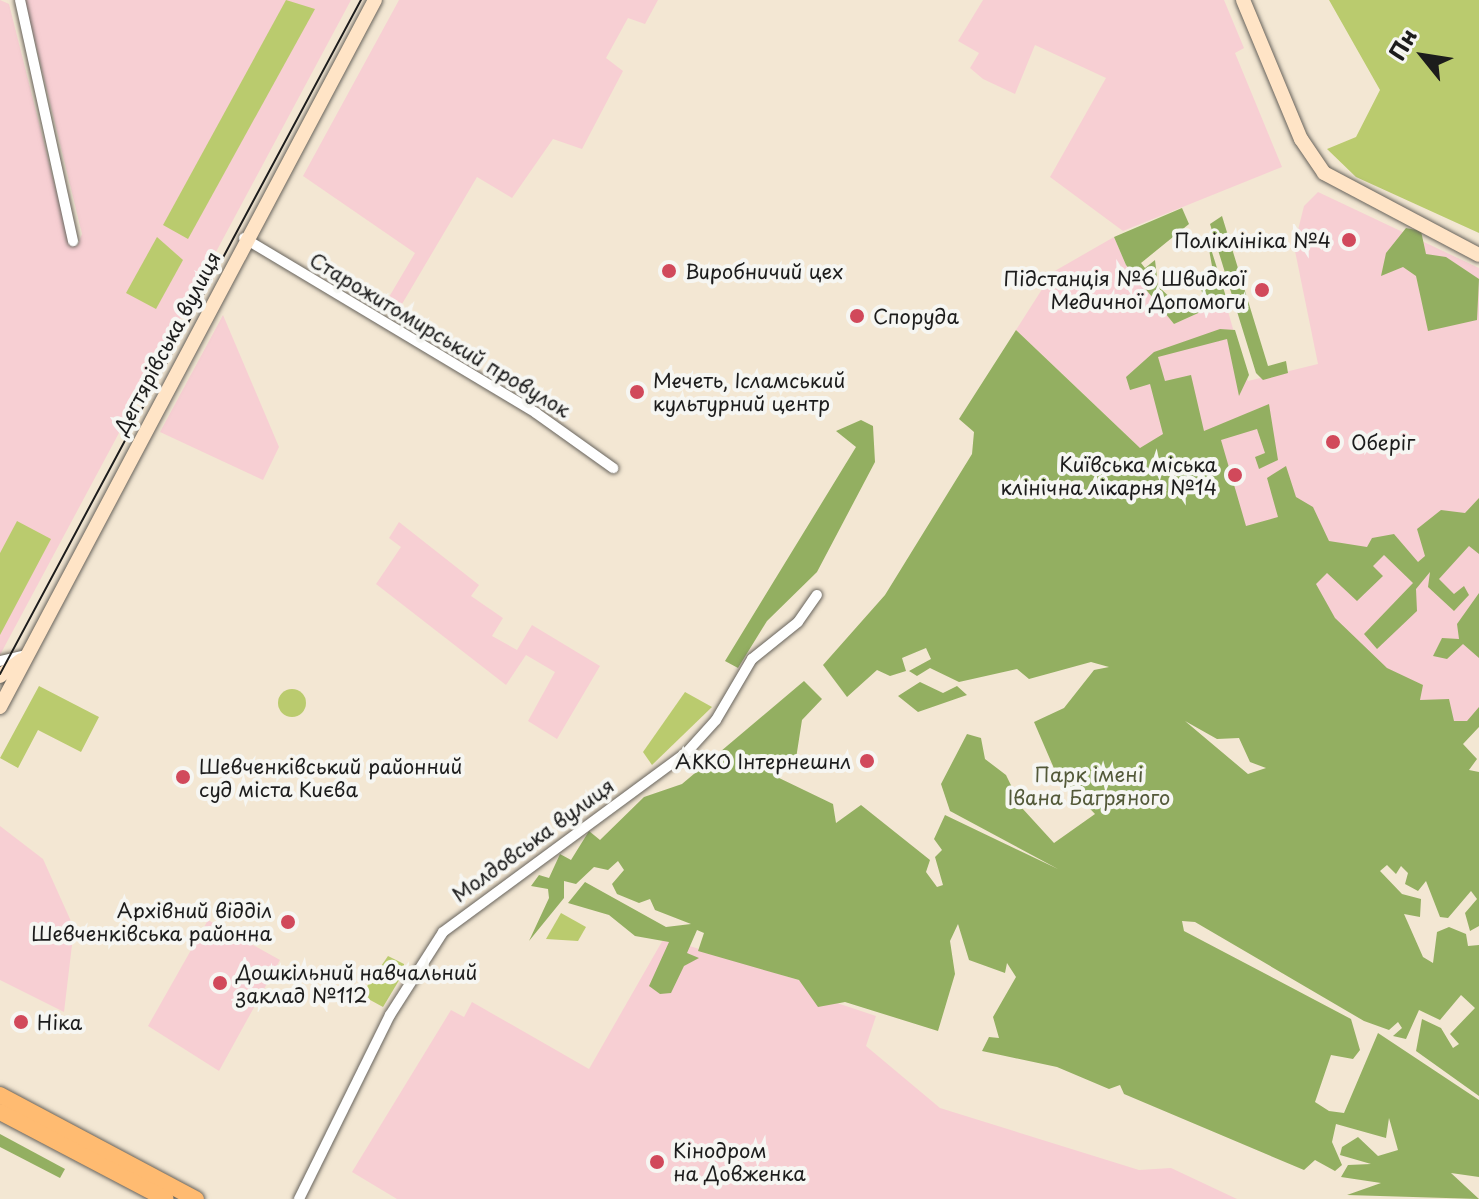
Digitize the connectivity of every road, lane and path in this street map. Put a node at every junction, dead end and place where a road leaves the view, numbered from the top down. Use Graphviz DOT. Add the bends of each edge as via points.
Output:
graph roads {
  1 [pos="20,0"];
  2 [pos="375,0"];
  3 [pos="1243,0"];
  4 [pos="244,238"];
  5 [pos="73,241"];
  6 [pos="1479,255"];
  7 [pos="613,468"];
  8 [pos="817,595"];
  9 [pos="28,652"];
  10 [pos="0,661"];
  11 [pos="0,676"];
  12 [pos="0,707"];
  13 [pos="0,1095"];
  14 [pos="0,1112"];
  15 [pos="166,1199"];
  16 [pos="196,1199"];
  17 [pos="299,1199"];
  1 -- 5 [label="street"];
  2 -- 4 [label="main road, Дегтярівська вулиця"];
  3 -- 6 [label="main road" via="1301,139 1324,173"];
  4 -- 7 [label="street, Старожитомирський провулок" via="536,413"];
  4 -- 9 [label="main road, Дегтярівська вулиця"];
  8 -- 17 [label="street, Молдовська вулиця" via="798,622 752,659 716,720 687,752 443,932 390,1015"];
  9 -- 10 [label="street"];
  9 -- 11 [label="main road"];
  9 -- 12 [label="main road, Дегтярівська вулиця"];
  13 -- 16 [label="main road"];
  14 -- 15 [label="main road"];
}
